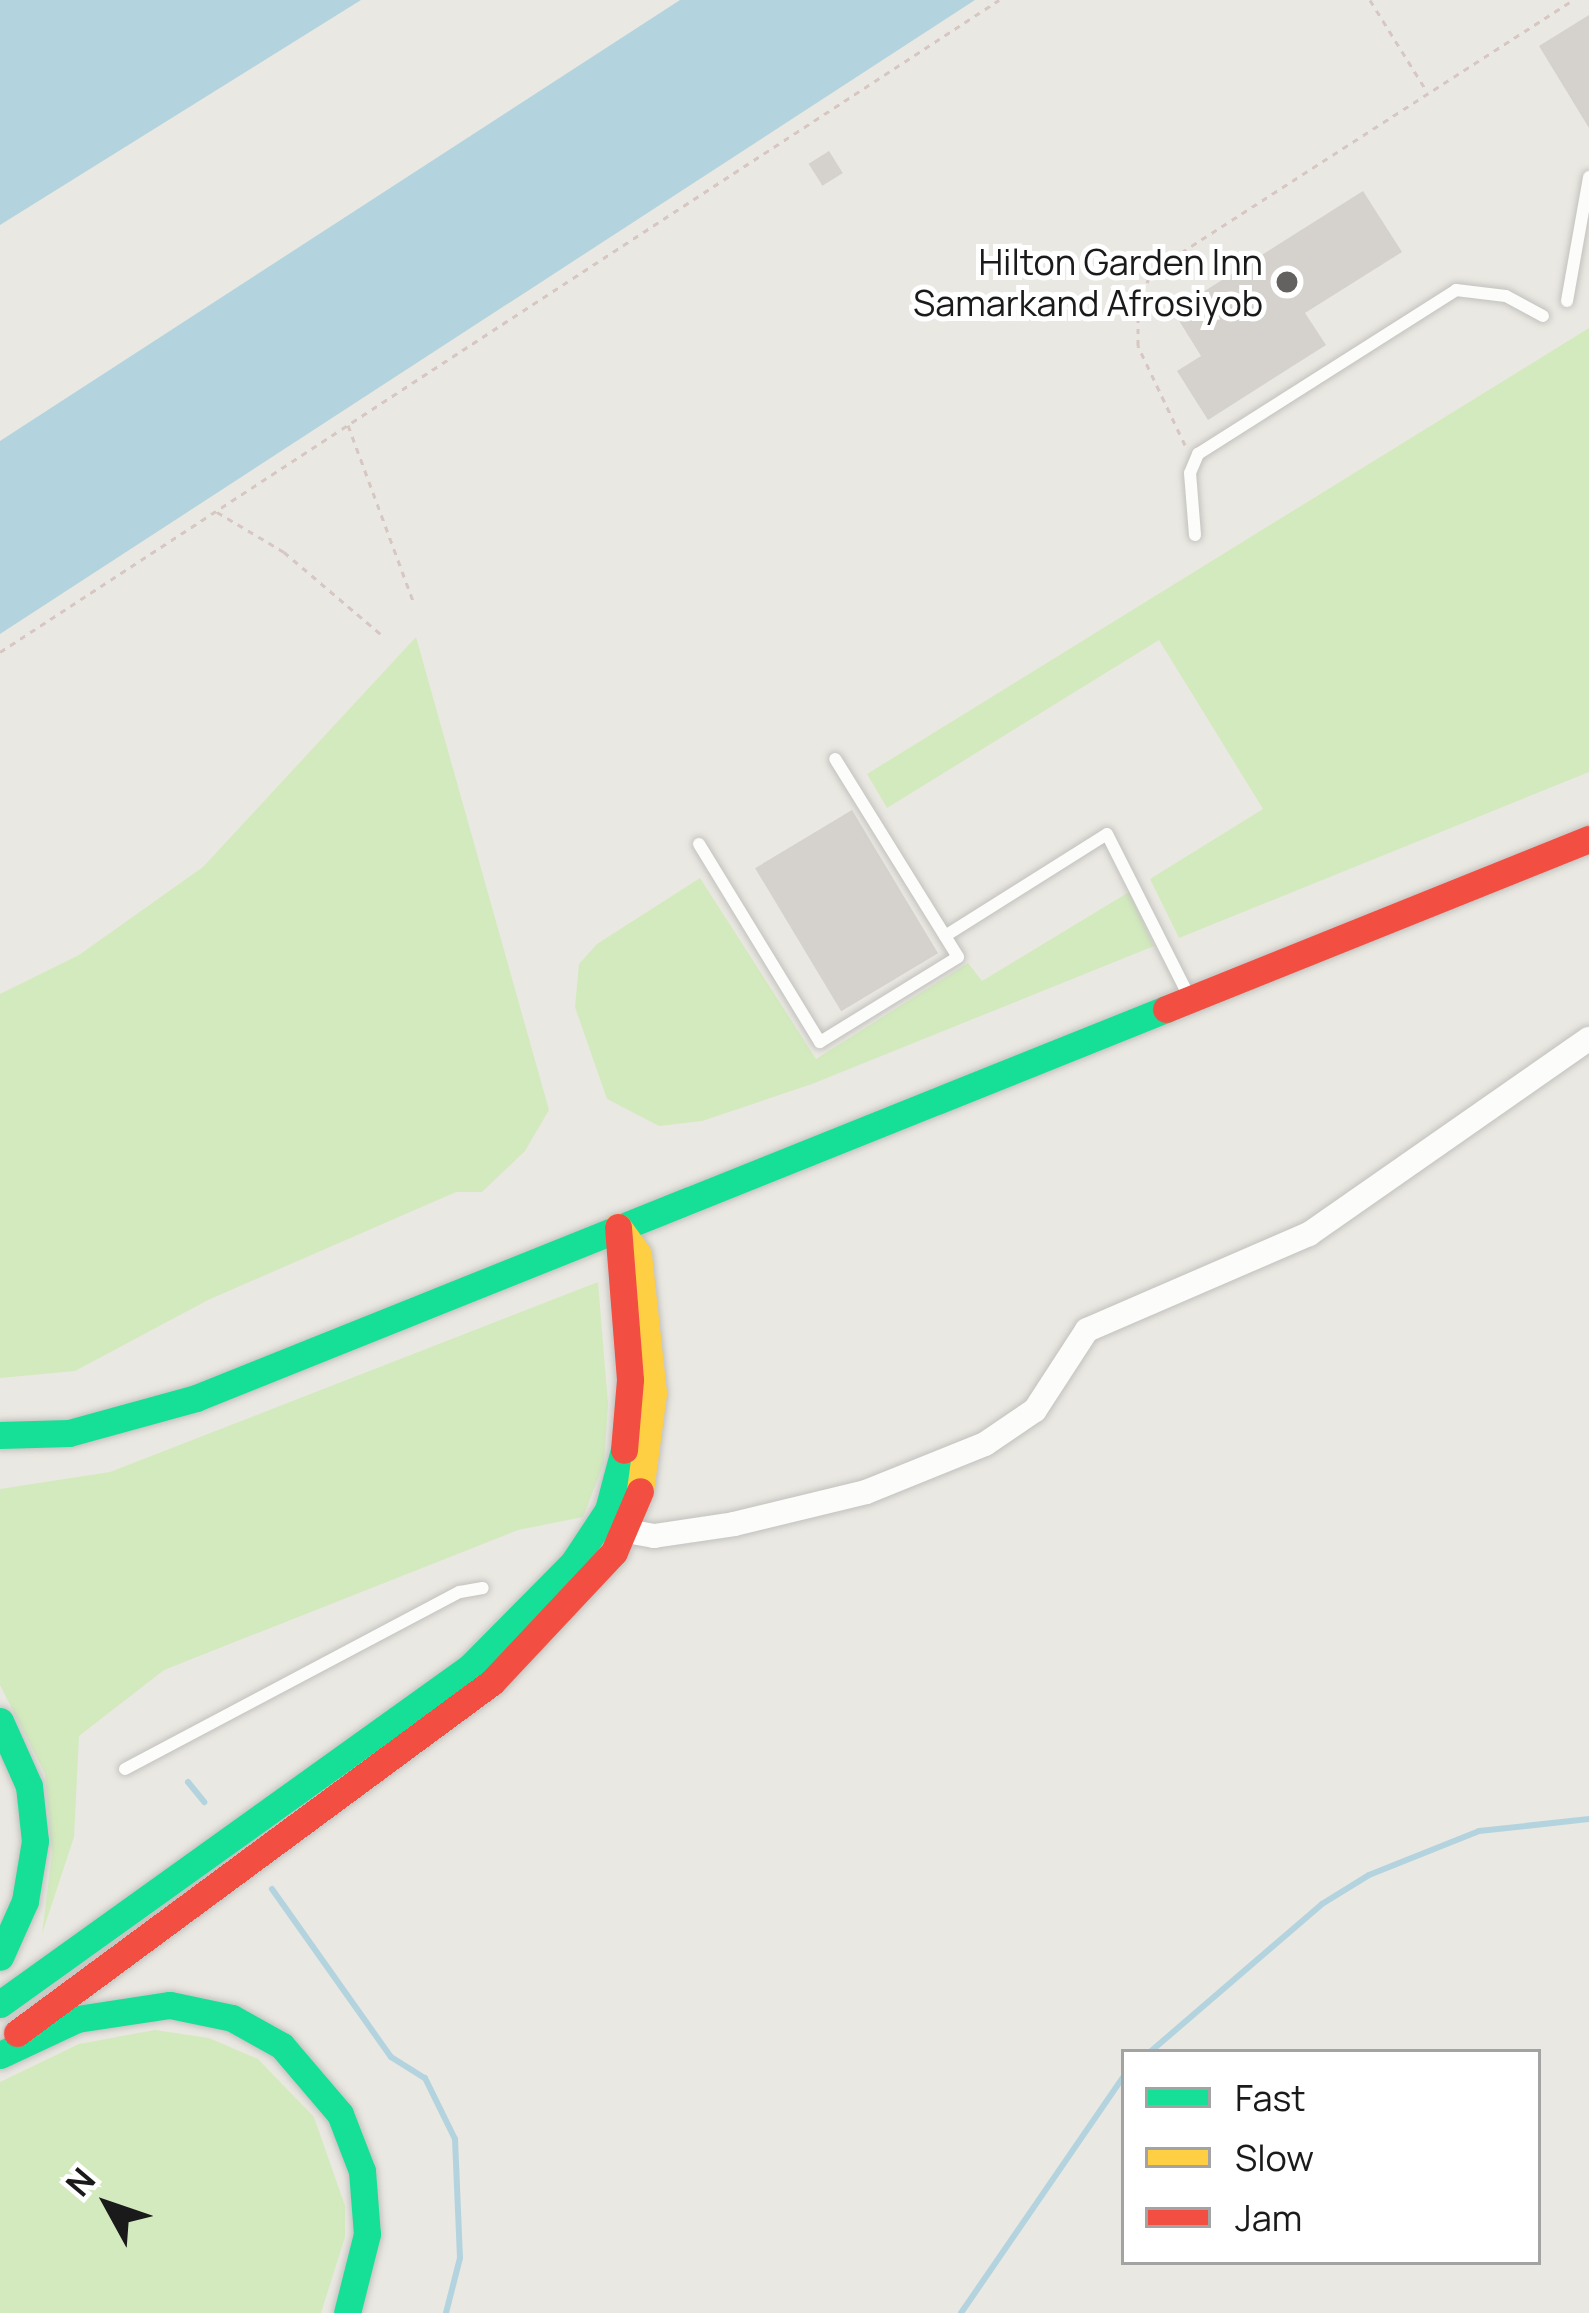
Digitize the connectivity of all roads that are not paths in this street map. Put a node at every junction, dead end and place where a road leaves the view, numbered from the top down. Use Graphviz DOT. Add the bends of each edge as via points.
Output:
graph roads {
  1 [pos="1589,177"];
  2 [pos="1589,210"];
  3 [pos="1567,301"];
  4 [pos="1543,316"];
  5 [pos="1196,535"];
  6 [pos="836,759"];
  7 [pos="1589,838"];
  8 [pos="699,844"];
  9 [pos="944,936"];
  10 [pos="1190,998"];
  11 [pos="1589,1039"];
  12 [pos="618,1227"];
  13 [pos="0,1435"];
  14 [pos="614,1528"];
  15 [pos="483,1588"];
  16 [pos="0,1721"];
  17 [pos="125,1769"];
  18 [pos="0,1957"];
  19 [pos="0,2005"];
  20 [pos="0,2050"];
  21 [pos="347,2313"];
  1 -- 2 [label="lane"];
  2 -- 3 [label="lane"];
  4 -- 5 [label="lane" via="1507,296 1456,290 1195,461"];
  6 -- 9 [label="lane"];
  7 -- 10 [label="main road"];
  8 -- 9 [label="lane" via="820,1042 958,957"];
  9 -- 10 [label="lane" via="1107,834"];
  10 -- 12 [label="main road"];
  11 -- 14 [label="street" via="1310,1234 1087,1330 1035,1410 985,1444 866,1492 693,1532"];
  12 -- 13 [label="main road" via="196,1398 70,1433"];
  12 -- 14 [label="main road" via="630,1397"];
  14 -- 19 [label="main road" via="470,1667"];
  14 -- 20 [label="main road" via="582,1591 491,1682"];
  15 -- 17 [label="lane" via="460,1592"];
  16 -- 18 [label="main road" via="29,1786 35,1841 26,1901"];
  20 -- 21 [label="main road" via="77,2019 170,2005 232,2018 282,2046 340,2114 362,2171 367,2234"];
}
